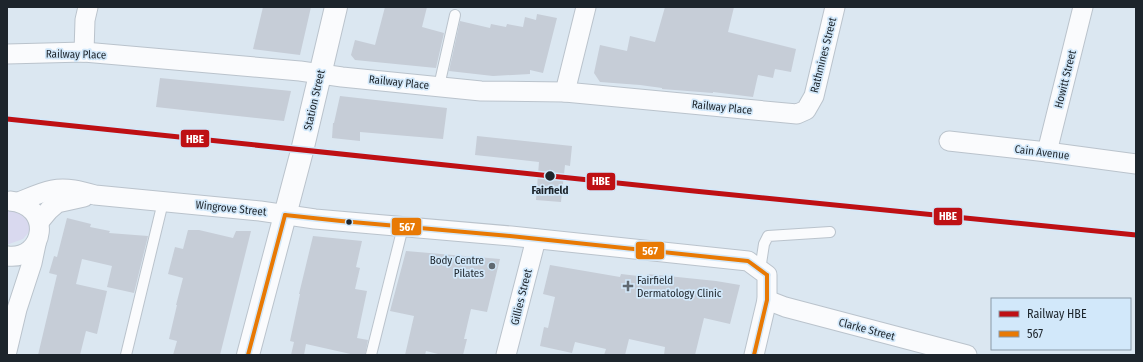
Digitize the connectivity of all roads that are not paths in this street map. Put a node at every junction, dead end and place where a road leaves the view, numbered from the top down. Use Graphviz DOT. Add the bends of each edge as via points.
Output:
graph roads {
  1 [pos="88,7"];
  2 [pos="336,7"];
  3 [pos="586,7"];
  4 [pos="835,7"];
  5 [pos="1083,7"];
  6 [pos="455,15"];
  7 [pos="84,52"];
  8 [pos="7,54"];
  9 [pos="320,74"];
  10 [pos="440,86"];
  11 [pos="565,92"];
  12 [pos="791,114"];
  13 [pos="949,141"];
  14 [pos="1047,152"];
  15 [pos="1136,164"];
  16 [pos="96,195"];
  17 [pos="13,201"];
  18 [pos="163,202"];
  19 [pos="285,215"];
  20 [pos="39,222"];
  21 [pos="403,227"];
  22 [pos="830,232"];
  23 [pos="536,239"];
  24 [pos="36,244"];
  25 [pos="8,256"];
  26 [pos="764,273"];
  27 [pos="767,300"];
  28 [pos="17,309"];
  29 [pos="7,352"];
  30 [pos="126,355"];
  31 [pos="248,355"];
  32 [pos="371,355"];
  33 [pos="506,355"];
  34 [pos="754,355"];
  35 [pos="967,355"];
  1 -- 7 [label="street"];
  2 -- 9 [label="main road, Station Street"];
  3 -- 11 [label="street"];
  4 -- 12 [label="street, Rathmines Street" via="814,96 806,110"];
  5 -- 14 [label="street, Howitt Street"];
  6 -- 10 [label="lane"];
  7 -- 8 [label="street, Railway Place"];
  7 -- 9 [label="street, Railway Place"];
  9 -- 10 [label="street, Railway Place"];
  9 -- 19 [label="main road, Station Street"];
  10 -- 11 [label="street, Railway Place" via="481,91"];
  11 -- 12 [label="street, Railway Place"];
  13 -- 14 [label="street, Cain Avenue"];
  14 -- 15 [label="street, Cain Avenue"];
  16 -- 17 [label="street, Wingrove Street" via="62,189"];
  16 -- 18 [label="street, Wingrove Street"];
  16 -- 20 [label="street, Wingrove Street" via="57,203"];
  17 -- 20 [label="street" via="28,206"];
  18 -- 19 [label="street, Wingrove Street"];
  18 -- 30 [label="lane"];
  19 -- 21 [label="street, Wingrove Street"];
  19 -- 31 [label="main road, Station Street"];
  20 -- 24 [label="street" via="40,230"];
  21 -- 23 [label="street, Wingrove Street"];
  21 -- 32 [label="lane"];
  22 -- 26 [label="lane" via="768,236 764,244"];
  23 -- 26 [label="street, Wingrove Street" via="748,261"];
  23 -- 33 [label="street, Gillies Street"];
  24 -- 25 [label="street" via="19,256"];
  24 -- 28 [label="street"];
  25 -- 28 [label="street" via="16,268"];
  26 -- 27 [label="street"];
  27 -- 34 [label="street"];
  27 -- 35 [label="street, Clarke Street"];
  28 -- 29 [label="street"];
}
